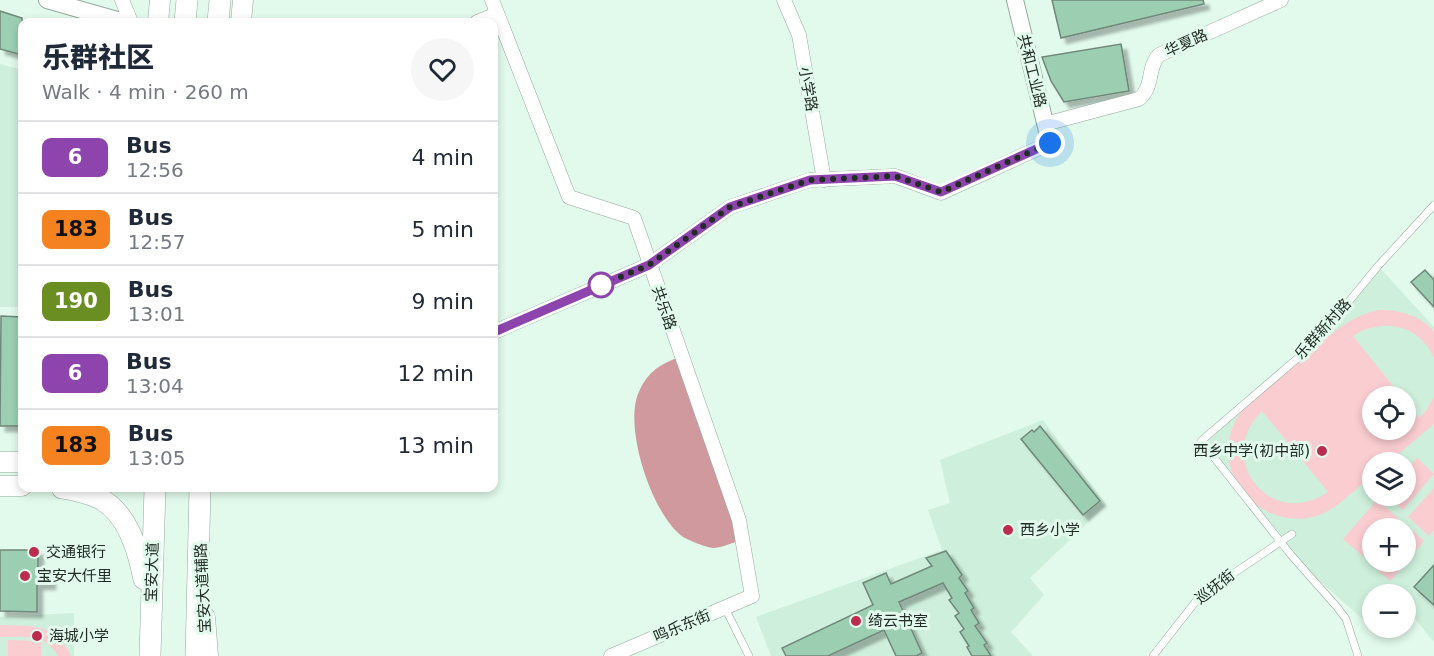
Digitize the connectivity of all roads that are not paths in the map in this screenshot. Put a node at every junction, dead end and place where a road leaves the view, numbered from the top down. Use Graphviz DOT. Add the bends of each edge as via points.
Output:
graph roads {
  1 [pos="46,0"];
  2 [pos="123,0"];
  3 [pos="160,0"];
  4 [pos="187,0"];
  5 [pos="220,0"];
  6 [pos="243,0"];
  7 [pos="492,0"];
  8 [pos="784,0"];
  9 [pos="1015,0"];
  10 [pos="1281,0"];
  11 [pos="497,14"];
  12 [pos="110,18"];
  13 [pos="130,18"];
  14 [pos="158,18"];
  15 [pos="185,18"];
  16 [pos="218,18"];
  17 [pos="241,18"];
  18 [pos="487,18"];
  19 [pos="1045,124"];
  20 [pos="1050,143"];
  21 [pos="824,180"];
  22 [pos="1434,205"];
  23 [pos="649,265"];
  24 [pos="498,330"];
  25 [pos="0,462"];
  26 [pos="18,462"];
  27 [pos="0,486"];
  28 [pos="18,486"];
  29 [pos="76,492"];
  30 [pos="155,492"];
  31 [pos="200,492"];
  32 [pos="199,519"];
  33 [pos="1292,534"];
  34 [pos="1281,542"];
  35 [pos="752,596"];
  36 [pos="725,608"];
  37 [pos="150,611"];
  38 [pos="146,656"];
  39 [pos="150,656"];
  40 [pos="196,656"];
  41 [pos="208,656"];
  42 [pos="611,656"];
  43 [pos="749,656"];
  44 [pos="1153,656"];
  45 [pos="1358,656"];
  1 -- 12 [label="street"];
  2 -- 13 [label="street"];
  3 -- 14 [label="main road"];
  4 -- 15 [label="main road"];
  5 -- 16 [label="main road"];
  6 -- 17 [label="main road"];
  7 -- 11 [label="street, 共乐路"];
  8 -- 21 [label="street, 小学路" via="799,35"];
  9 -- 19 [label="street, 共和工业路"];
  10 -- 19 [label="street, 华夏路" via="1159,54 1148,88 1139,99"];
  11 -- 18 [label="street"];
  11 -- 23 [label="street, 共乐路" via="569,197 634,218"];
  19 -- 20 [label="street, 共和工业路"];
  20 -- 21 [label="street" via="941,192 895,176"];
  21 -- 23 [label="street" via="810,180 730,207"];
  22 -- 34 [label="lane, 乐群新村路" via="1312,345 1201,441"];
  23 -- 24 [label="street"];
  23 -- 35 [label="street, 共乐路" via="739,520"];
  25 -- 26 [label="main road"];
  27 -- 28 [label="main road"];
  29 -- 37 [label="main road" via="98,498 128,528 141,564"];
  30 -- 37 [label="main road, 宝安大道"];
  31 -- 32 [label="main road"];
  32 -- 40 [label="main road"];
  32 -- 41 [label="main road, 宝安大道辅路"];
  33 -- 34 [label="lane, 巡抚街"];
  34 -- 44 [label="lane, 巡抚街" via="1200,596"];
  34 -- 45 [label="lane" via="1346,619"];
  35 -- 36 [label="street, 鸣乐东街"];
  36 -- 42 [label="street, 鸣乐东街"];
  36 -- 43 [label="lane"];
  37 -- 38 [label="main road"];
  37 -- 39 [label="main road, 宝安大道"];
}
